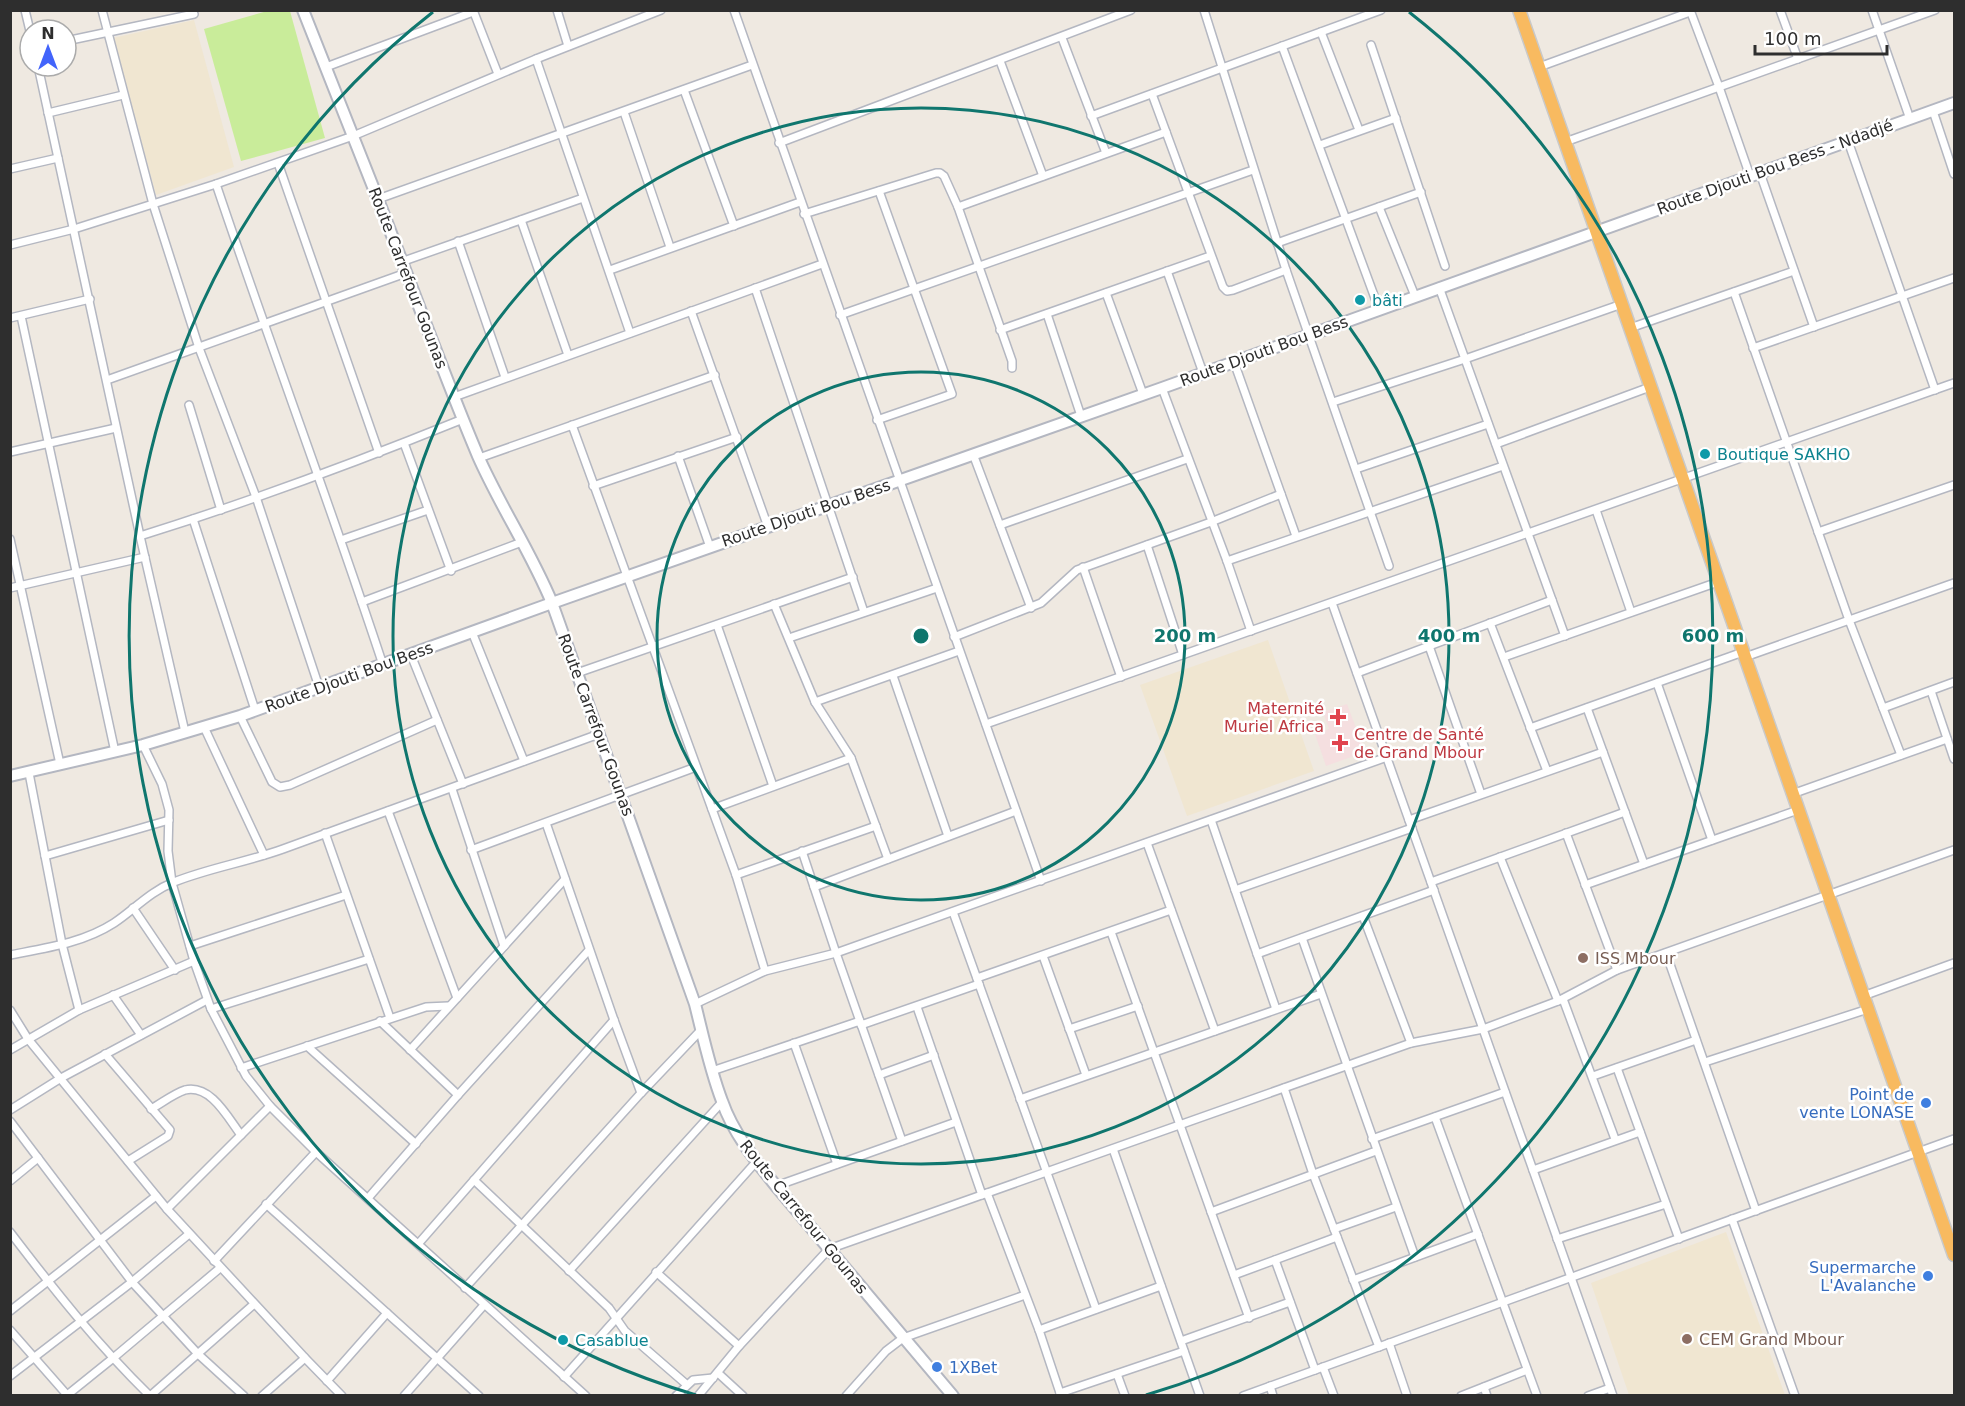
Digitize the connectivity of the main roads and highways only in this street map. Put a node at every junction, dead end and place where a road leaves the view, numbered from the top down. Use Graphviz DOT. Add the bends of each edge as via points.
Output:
graph roads {
  1 [pos="303,10"];
  2 [pos="1518,10"];
  3 [pos="1954,103"];
  4 [pos="1596,232"];
  5 [pos="552,603"];
  6 [pos="10,776"];
  7 [pos="1954,1255"];
  8 [pos="953,1395"];
  1 -- 5 [label="main road, Route Carrefour Gounas" via="479,458"];
  2 -- 4 [label="highway"];
  3 -- 4 [label="main road, Route Djouti Bou Bess - Ndadjé"];
  4 -- 5 [label="main road, Route Djouti Bou Bess"];
  4 -- 7 [label="highway"];
  5 -- 6 [label="main road, Route Djouti Bou Bess" via="240,716 143,745"];
  5 -- 8 [label="main road, Route Carrefour Gounas" via="694,1004 722,1102 737,1134 756,1162"];
}
